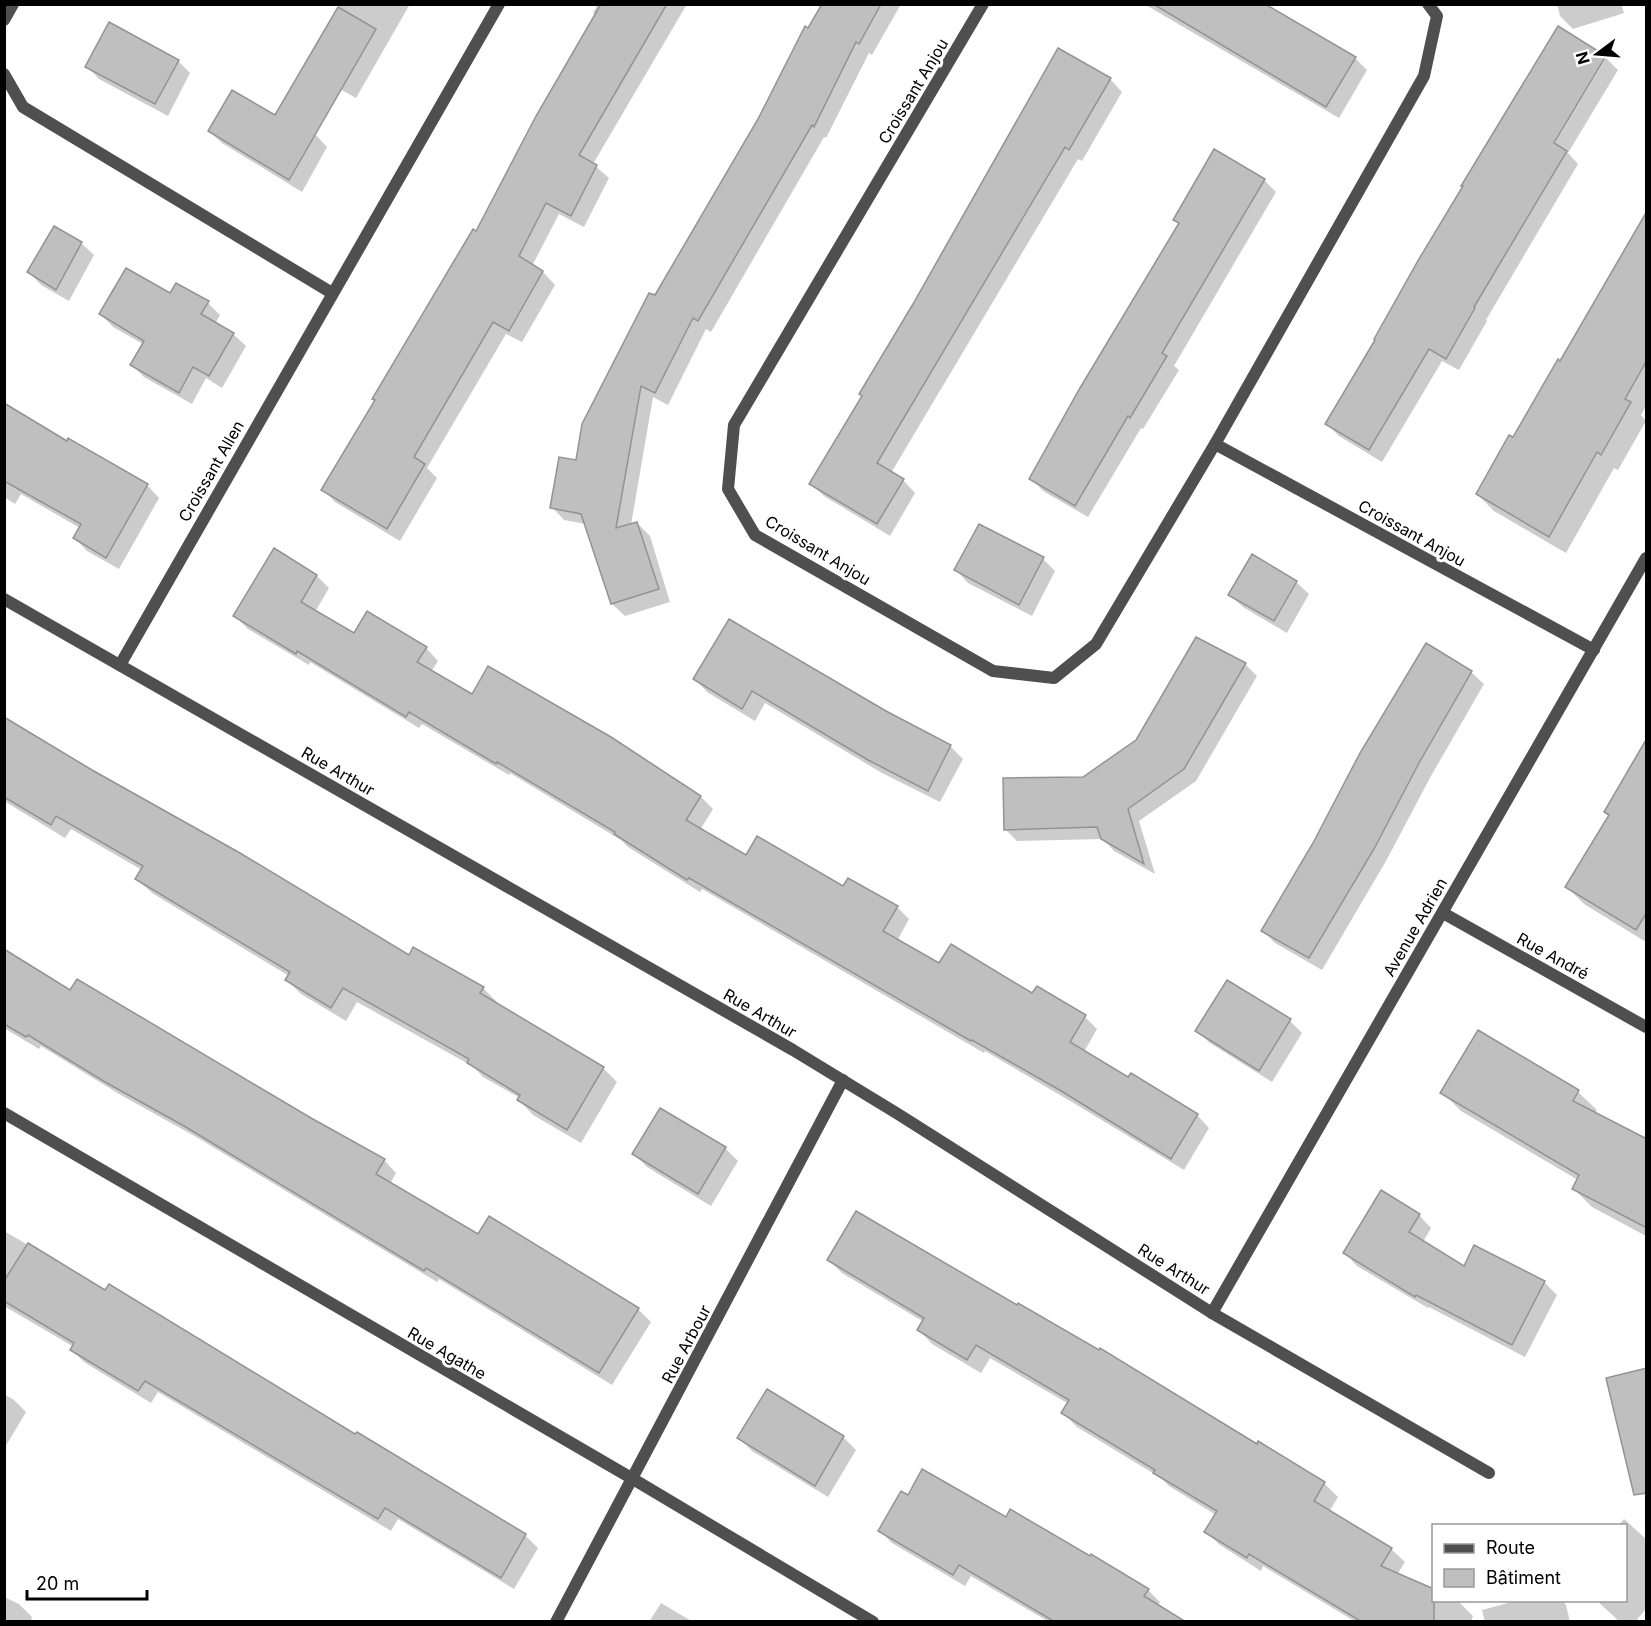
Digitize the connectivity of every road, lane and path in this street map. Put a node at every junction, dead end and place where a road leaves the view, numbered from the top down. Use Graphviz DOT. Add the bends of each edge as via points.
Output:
graph roads {
  1 [pos="13,4"];
  2 [pos="499,4"];
  3 [pos="983,4"];
  4 [pos="1428,4"];
  5 [pos="4,20"];
  6 [pos="4,74"];
  7 [pos="332,293"];
  8 [pos="1215,444"];
  9 [pos="1647,558"];
  10 [pos="4,599"];
  11 [pos="1594,650"];
  12 [pos="120,665"];
  13 [pos="1443,913"];
  14 [pos="1647,1027"];
  15 [pos="843,1080"];
  16 [pos="4,1113"];
  17 [pos="1212,1313"];
  18 [pos="1489,1473"];
  19 [pos="633,1479"];
  20 [pos="556,1622"];
  21 [pos="873,1622"];
  1 -- 5 [label="street"];
  2 -- 7 [label="street, Croissant Allen"];
  3 -- 8 [label="street, Croissant Anjou" via="734,425 728,489 755,535 993,671 1054,678 1096,644"];
  4 -- 8 [label="street, Croissant Anjou" via="1437,16 1424,76"];
  6 -- 7 [label="street" via="23,107"];
  7 -- 12 [label="street, Croissant Allen"];
  8 -- 11 [label="street, Croissant Anjou"];
  9 -- 11 [label="street, Avenue Adrien"];
  10 -- 12 [label="street, Rue Arthur"];
  11 -- 13 [label="street, Avenue Adrien"];
  12 -- 15 [label="street, Rue Arthur"];
  13 -- 14 [label="street, Rue André"];
  13 -- 17 [label="street, Avenue Adrien"];
  15 -- 17 [label="street, Rue Arthur"];
  15 -- 19 [label="street, Rue Arbour"];
  16 -- 19 [label="street, Rue Agathe"];
  17 -- 18 [label="street, Rue Arthur"];
  19 -- 20 [label="street, Rue Arbour"];
  19 -- 21 [label="street, Rue Agathe"];
}
